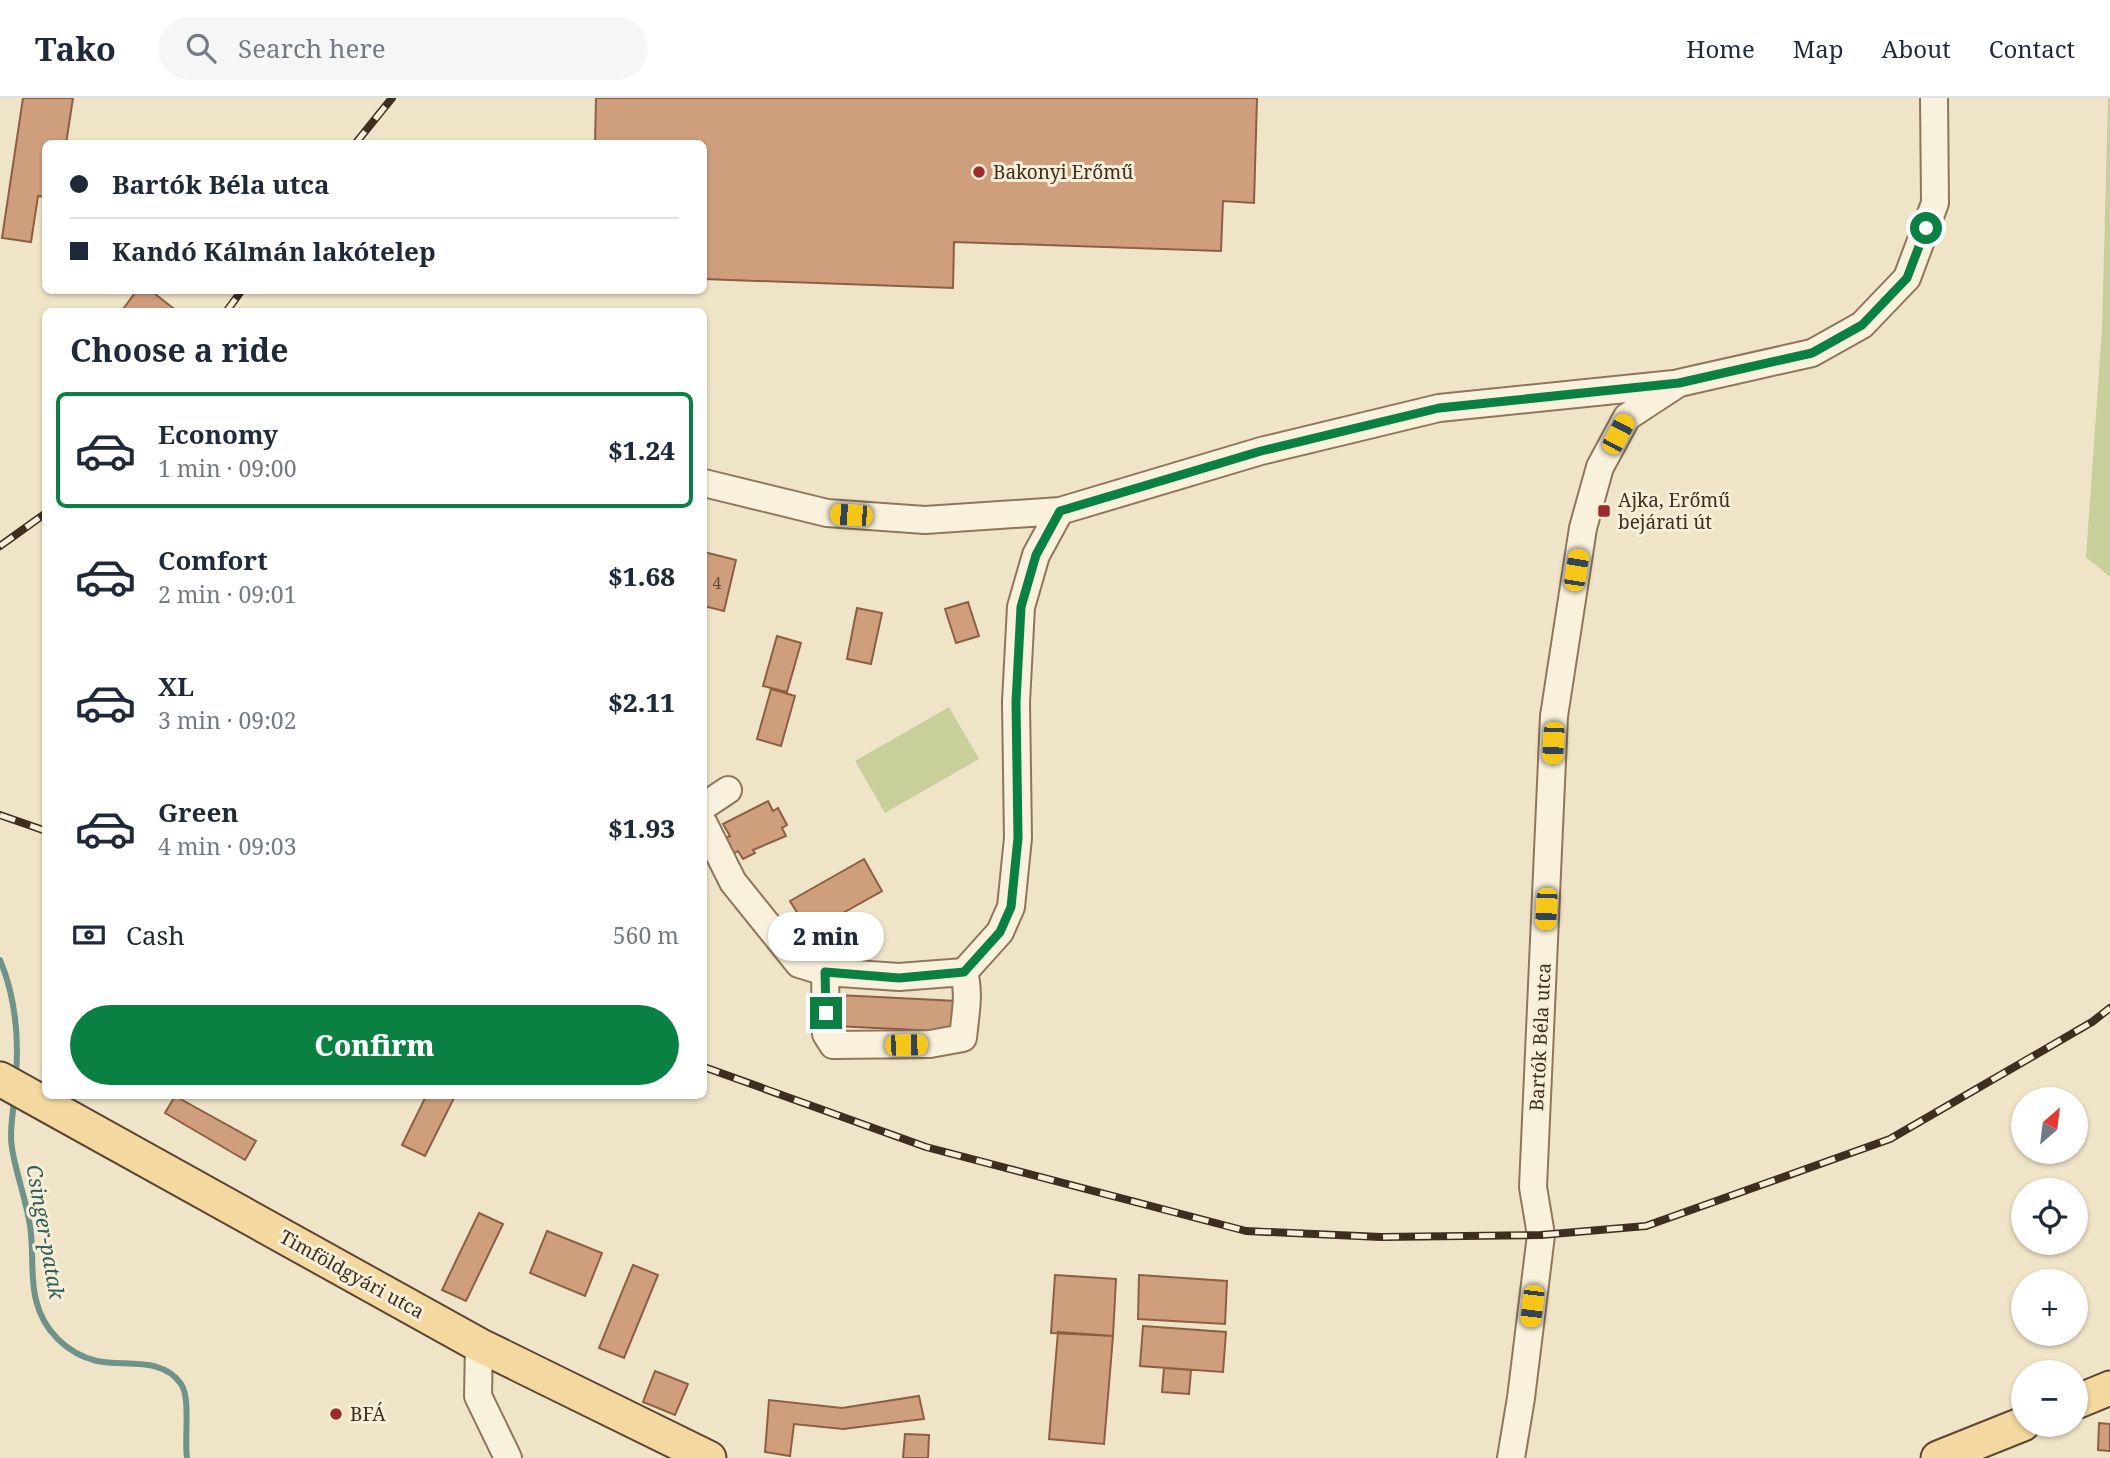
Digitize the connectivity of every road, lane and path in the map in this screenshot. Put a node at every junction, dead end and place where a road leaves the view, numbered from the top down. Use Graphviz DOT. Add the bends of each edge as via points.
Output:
graph roads {
  1 [pos="1934,98"];
  2 [pos="1679,383"];
  3 [pos="707,484"];
  4 [pos="1060,511"];
  5 [pos="728,790"];
  6 [pos="707,804"];
  7 [pos="707,830"];
  8 [pos="825,972"];
  9 [pos="964,972"];
  10 [pos="12,1085"];
  11 [pos="479,1345"];
  12 [pos="2110,1388"];
  13 [pos="2088,1397"];
  14 [pos="2011,1429"];
  15 [pos="508,1458"];
  16 [pos="709,1458"];
  17 [pos="1511,1458"];
  18 [pos="1938,1458"];
  1 -- 2 [label="street, Bartók Béla utca" via="1935,203 1907,278 1862,325 1812,353"];
  2 -- 4 [label="street" via="1439,408 1261,451"];
  2 -- 17 [label="street, Bartók Béla utca" via="1627,417 1600,467 1583,528 1569,612 1554,716 1534,1186 1541,1235"];
  3 -- 4 [label="street" via="827,513 925,520"];
  4 -- 9 [label="street" via="1036,555 1021,607 1016,702 1018,838 1011,907 1000,932"];
  5 -- 6 [label="street"];
  7 -- 8 [label="street" via="733,883 771,932 799,964"];
  8 -- 9 [label="street" via="899,978"];
  8 -- 9 [label="street" via="826,1034 833,1045 930,1044 963,1038"];
  10 -- 11 [label="main road, Timföldgyári utca"];
  11 -- 15 [label="street" via="478,1396"];
  11 -- 16 [label="main road, Timföldgyári utca"];
  12 -- 13 [label="main road"];
  14 -- 18 [label="main road"];
}
